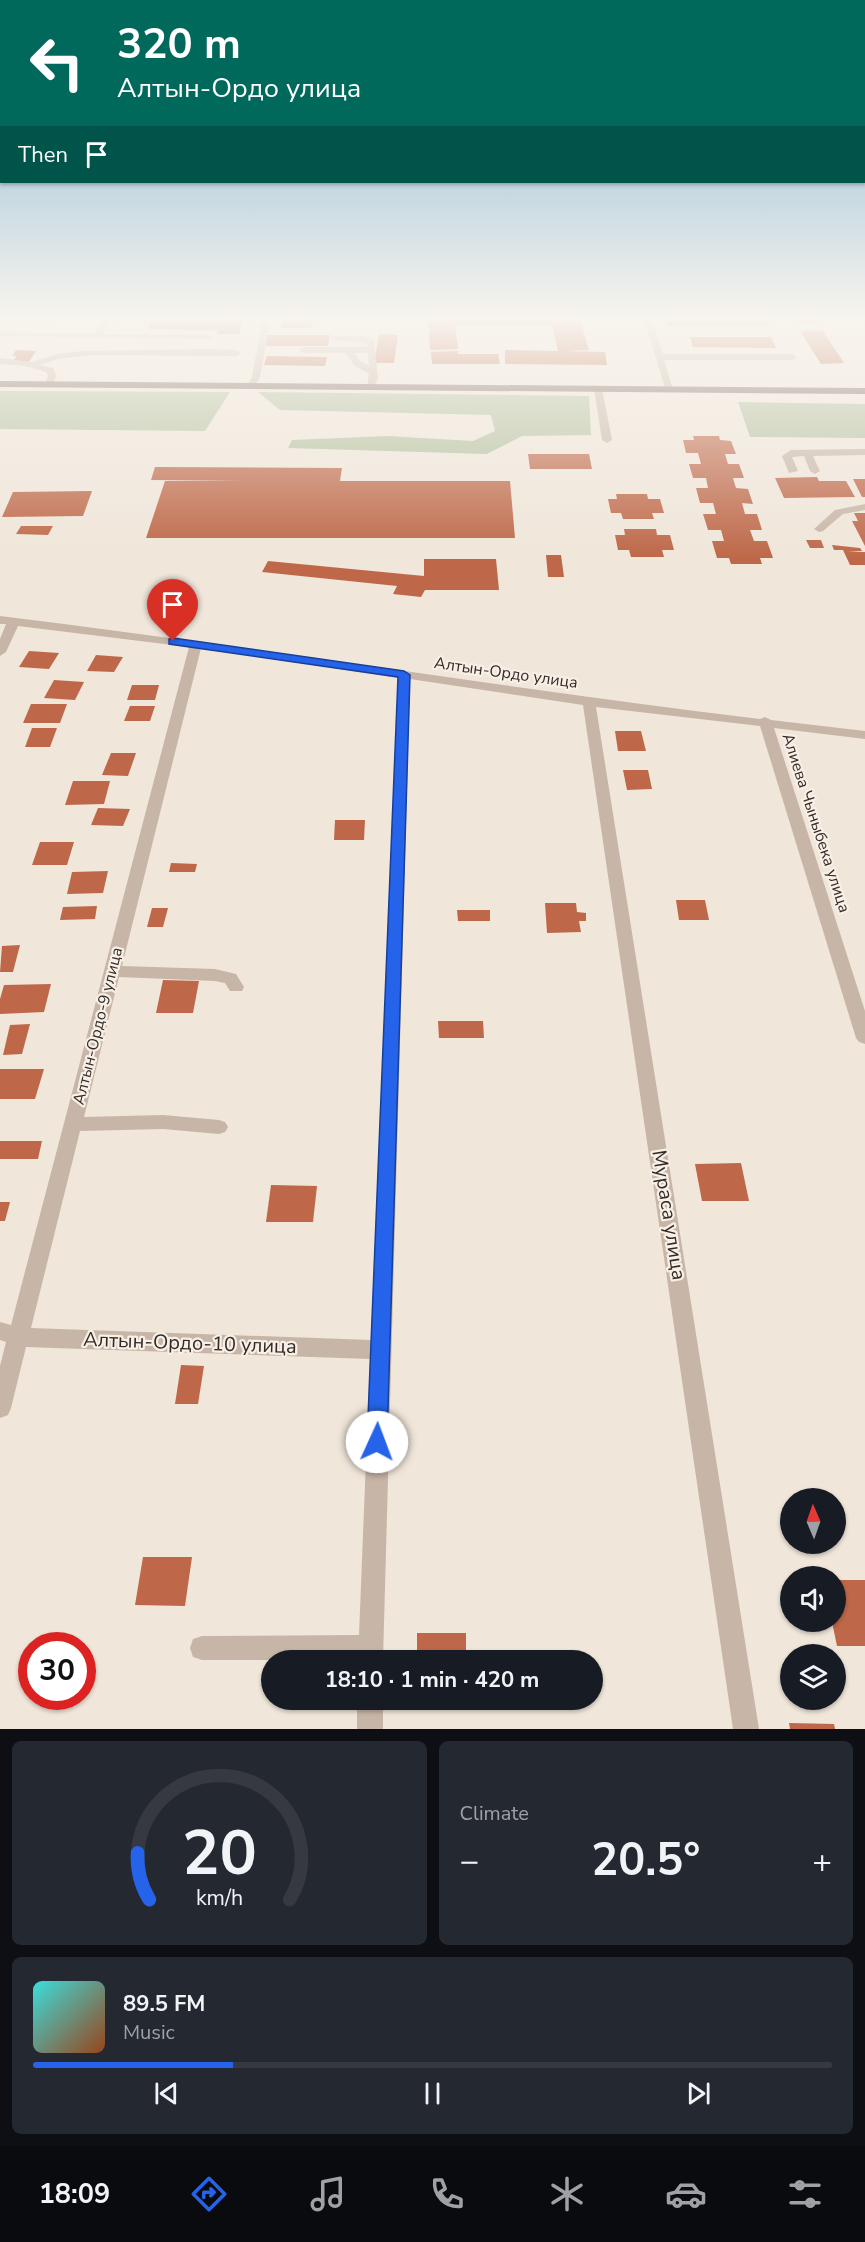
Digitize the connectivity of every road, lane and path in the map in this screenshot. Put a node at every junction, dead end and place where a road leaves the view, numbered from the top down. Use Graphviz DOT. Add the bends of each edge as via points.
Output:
graph roads {
  1 [pos="600,397"];
  2 [pos="608,440"];
  3 [pos="807,452"];
  4 [pos="865,452"];
  5 [pos="793,471"];
  6 [pos="815,471"];
  7 [pos="865,507"];
  8 [pos="819,529"];
  9 [pos="0,620"];
  10 [pos="14,621"];
  11 [pos="196,644"];
  12 [pos="0,652"];
  13 [pos="404,675"];
  14 [pos="589,702"];
  15 [pos="765,722"];
  16 [pos="865,735"];
  17 [pos="112,971"];
  18 [pos="236,987"];
  19 [pos="865,1038"];
  20 [pos="73,1124"];
  21 [pos="219,1127"];
  22 [pos="9,1334"];
  23 [pos="380,1350"];
  24 [pos="0,1408"];
  25 [pos="202,1648"];
  26 [pos="261,1650"];
  27 [pos="371,1650"];
  28 [pos="370,1710"];
  29 [pos="370,1729"];
  30 [pos="746,1729"];
  1 -- 2 [label="street"];
  3 -- 4 [label="street"];
  3 -- 5 [label="street" via="787,456"];
  3 -- 6 [label="street"];
  7 -- 8 [label="street" via="833,514"];
  9 -- 10 [label="street, Алтын-Ордо улица"];
  10 -- 11 [label="street, Алтын-Ордо улица"];
  10 -- 12 [label="street"];
  11 -- 13 [label="street, Алтын-Ордо улица"];
  11 -- 17 [label="street, Алтын-Ордо-9 улица"];
  13 -- 14 [label="street, Алтын-Ордо улица"];
  13 -- 23 [label="street"];
  14 -- 15 [label="street, Алтын-Ордо улица"];
  14 -- 30 [label="street, Мураса улица"];
  15 -- 16 [label="street, Алтын-Ордо улица"];
  15 -- 19 [label="street, Алиева Чыныбека улица"];
  17 -- 18 [label="street" via="215,975 230,978"];
  17 -- 20 [label="street, Алтын-Ордо-9 улица"];
  20 -- 21 [label="street" via="163,1122"];
  20 -- 22 [label="street, Алтын-Ордо-9 улица"];
  22 -- 23 [label="street, Алтын-Ордо-10 улица"];
  22 -- 24 [label="street, Алтын-Ордо-9 улица"];
  23 -- 27 [label="street"];
  25 -- 26 [label="street"];
  28 -- 29 [label="street"];
}
